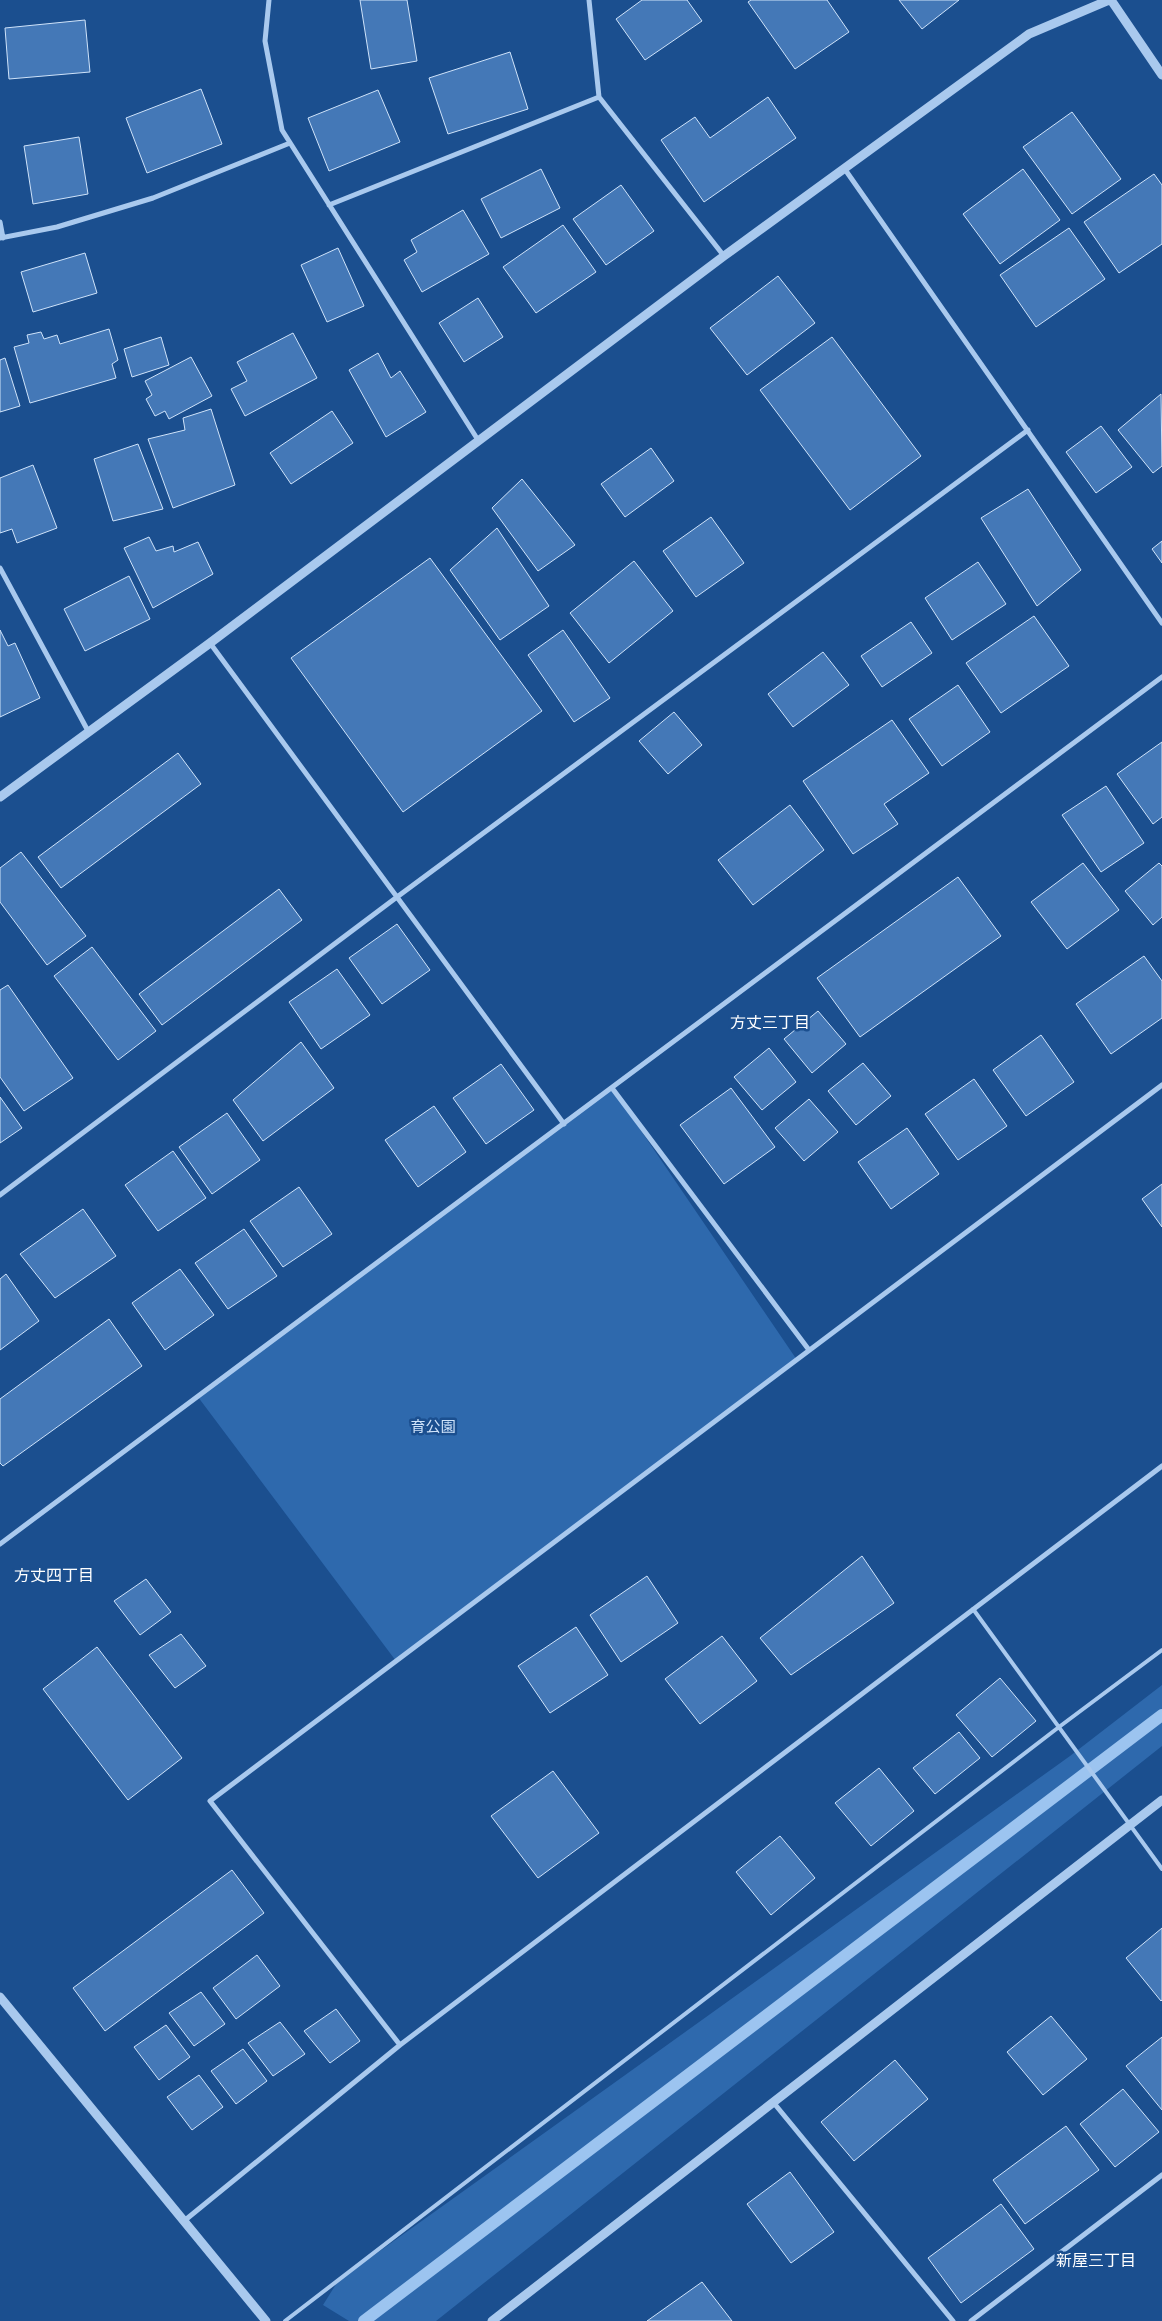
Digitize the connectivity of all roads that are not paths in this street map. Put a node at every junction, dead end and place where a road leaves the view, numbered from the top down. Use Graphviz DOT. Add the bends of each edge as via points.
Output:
graph roads {
  1 [pos="268,0"];
  2 [pos="588,0"];
  3 [pos="1110,0"];
  4 [pos="1162,75"];
  5 [pos="599,97"];
  6 [pos="290,143"];
  7 [pos="844,168"];
  8 [pos="329,205"];
  9 [pos="0,222"];
  10 [pos="2,238"];
  11 [pos="724,256"];
  12 [pos="1028,430"];
  13 [pos="478,440"];
  14 [pos="0,568"];
  15 [pos="1162,623"];
  16 [pos="210,643"];
  17 [pos="1162,677"];
  18 [pos="88,731"];
  19 [pos="0,797"];
  20 [pos="397,897"];
  21 [pos="1162,1085"];
  22 [pos="612,1088"];
  23 [pos="564,1124"];
  24 [pos="0,1195"];
  25 [pos="809,1350"];
  26 [pos="1162,1466"];
  27 [pos="0,1544"];
  28 [pos="973,1609"];
  29 [pos="1162,1650"];
  30 [pos="1059,1727"];
  31 [pos="1162,1800"];
  32 [pos="1129,1825"];
  33 [pos="1162,1868"];
  34 [pos="0,1997"];
  35 [pos="400,2045"];
  36 [pos="773,2102"];
  37 [pos="1162,2175"];
  38 [pos="184,2221"];
  39 [pos="266,2321"];
  40 [pos="285,2321"];
  41 [pos="492,2321"];
  42 [pos="953,2321"];
  43 [pos="971,2321"];
  1 -- 6 [label="street" via="265,41 282,130"];
  2 -- 5 [label="street"];
  3 -- 4 [label="street"];
  3 -- 7 [label="street" via="1029,34"];
  5 -- 8 [label="street"];
  5 -- 11 [label="street"];
  6 -- 8 [label="street"];
  6 -- 10 [label="street" via="153,198 57,227"];
  7 -- 11 [label="street"];
  7 -- 12 [label="street"];
  8 -- 13 [label="street"];
  9 -- 10 [label="street"];
  11 -- 13 [label="street"];
  12 -- 15 [label="street"];
  12 -- 20 [label="street"];
  13 -- 16 [label="street"];
  14 -- 18 [label="street"];
  16 -- 18 [label="street"];
  16 -- 20 [label="street"];
  17 -- 22 [label="street"];
  18 -- 19 [label="street"];
  20 -- 23 [label="street"];
  20 -- 24 [label="street"];
  21 -- 25 [label="street"];
  22 -- 23 [label="street"];
  22 -- 25 [label="street"];
  23 -- 27 [label="street"];
  25 -- 35 [label="street" via="210,1801"];
  26 -- 28 [label="street"];
  28 -- 30 [label="lane"];
  28 -- 35 [label="street"];
  29 -- 30 [label="lane"];
  30 -- 32 [label="lane"];
  30 -- 40 [label="lane"];
  31 -- 32 [label="street"];
  32 -- 33 [label="lane"];
  32 -- 36 [label="street"];
  34 -- 38 [label="street"];
  35 -- 38 [label="street"];
  36 -- 41 [label="street"];
  36 -- 42 [label="street"];
  37 -- 43 [label="street"];
  38 -- 39 [label="street"];
}
